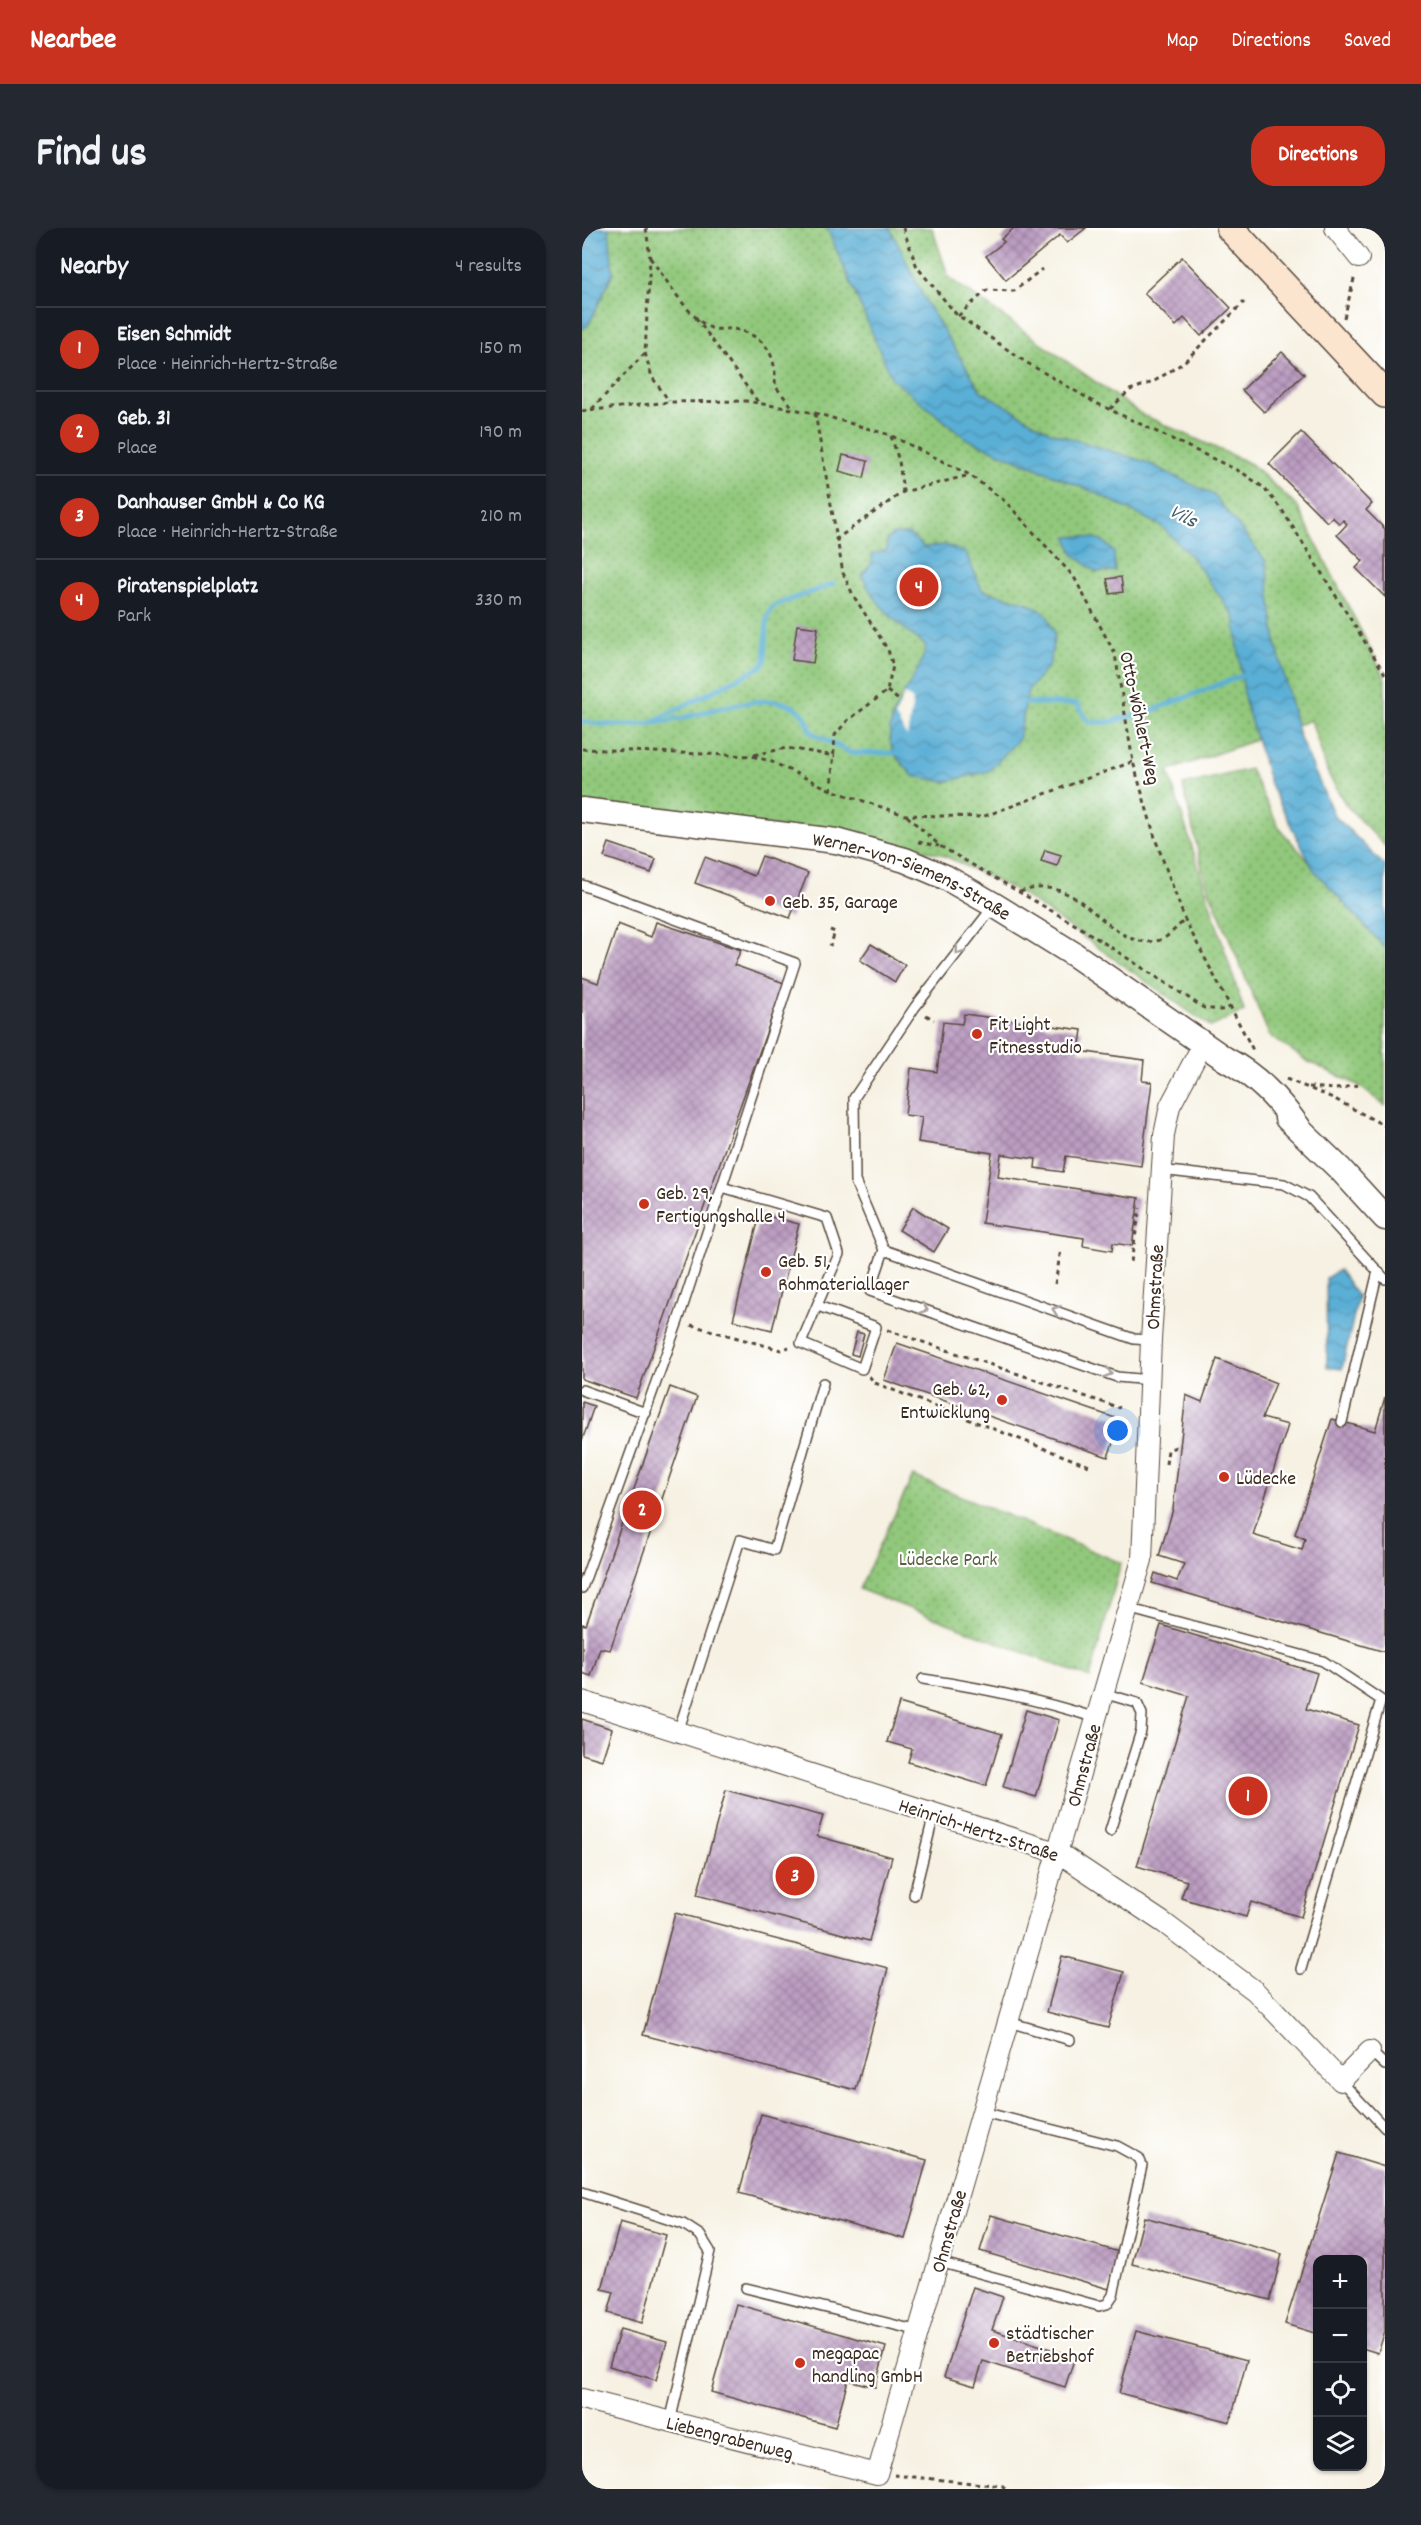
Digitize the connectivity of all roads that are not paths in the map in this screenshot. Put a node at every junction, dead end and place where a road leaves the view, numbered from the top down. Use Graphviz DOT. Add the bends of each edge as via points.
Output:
graph roads {
  1 [pos="1230,228"];
  2 [pos="1335,228"];
  3 [pos="1359,258"];
  4 [pos="1385,394"];
  5 [pos="582,810"];
  6 [pos="582,885"];
  7 [pos="994,905"];
  8 [pos="1203,1044"];
  9 [pos="1160,1170"];
  10 [pos="722,1187"];
  11 [pos="1385,1218"];
  12 [pos="884,1250"];
  13 [pos="1378,1272"];
  14 [pos="1385,1280"];
  15 [pos="818,1306"];
  16 [pos="1151,1340"];
  17 [pos="1150,1380"];
  18 [pos="824,1383"];
  19 [pos="582,1389"];
  20 [pos="646,1413"];
  21 [pos="1342,1422"];
  22 [pos="582,1588"];
  23 [pos="1127,1608"];
  24 [pos="923,1679"];
  25 [pos="1103,1693"];
  26 [pos="582,1701"];
  27 [pos="1096,1718"];
  28 [pos="678,1732"];
  29 [pos="934,1814"];
  30 [pos="1110,1831"];
  31 [pos="1059,1853"];
  32 [pos="914,1894"];
  33 [pos="1301,1969"];
  34 [pos="1009,2022"];
  35 [pos="1070,2040"];
  36 [pos="1370,2051"];
  37 [pos="1385,2065"];
  38 [pos="1341,2081"];
  39 [pos="983,2112"];
  40 [pos="1385,2127"];
  41 [pos="582,2192"];
  42 [pos="939,2262"];
  43 [pos="746,2288"];
  44 [pos="919,2331"];
  45 [pos="582,2399"];
  46 [pos="670,2421"];
  47 [pos="877,2474"];
  1 -- 4 [label="main road"];
  2 -- 3 [label="street"];
  5 -- 7 [label="street, Werner-von-Siemens-Straße" via="836,841 905,860"];
  6 -- 10 [label="lane" via="795,963"];
  7 -- 8 [label="street, Werner-von-Siemens-Straße" via="1075,955"];
  7 -- 12 [label="lane, one-way" via="915,1007 854,1098 855,1181"];
  8 -- 9 [label="street, Ohmstraße" via="1170,1106"];
  8 -- 11 [label="street, Werner-von-Siemens-Straße" via="1247,1072 1277,1098 1299,1128"];
  9 -- 13 [label="lane" via="1284,1184 1309,1197"];
  9 -- 16 [label="street, Ohmstraße"];
  10 -- 15 [label="lane" via="828,1218 839,1254"];
  10 -- 20 [label="lane"];
  16 -- 12 [label="lane, one-way" via="1134,1340"];
  12 -- 17 [label="lane, one-way" via="870,1291 1117,1377"];
  13 -- 14 [label="lane"];
  13 -- 21 [label="lane"];
  15 -- 15 [label="lane" via="881,1328 862,1369 801,1343"];
  16 -- 17 [label="street, Ohmstraße"];
  17 -- 23 [label="street, Ohmstraße" via="1142,1560"];
  18 -- 28 [label="lane" via="774,1550 740,1540"];
  19 -- 20 [label="lane"];
  20 -- 22 [label="lane"];
  23 -- 25 [label="street, Ohmstraße"];
  23 -- 33 [label="lane" via="1323,1662 1381,1700"];
  24 -- 27 [label="lane" via="1035,1698"];
  25 -- 27 [label="street, Ohmstraße"];
  25 -- 30 [label="lane" via="1137,1702 1142,1714 1141,1731"];
  26 -- 28 [label="street, Heinrich-Hertz-Straße"];
  27 -- 31 [label="street, Ohmstraße"];
  28 -- 29 [label="street, Heinrich-Hertz-Straße"];
  29 -- 31 [label="street, Heinrich-Hertz-Straße"];
  29 -- 32 [label="lane"];
  31 -- 34 [label="street, Ohmstraße"];
  31 -- 38 [label="street, Heinrich-Hertz-Straße" via="1164,1923 1255,1991"];
  34 -- 35 [label="lane"];
  34 -- 39 [label="street, Ohmstraße"];
  36 -- 37 [label="lane"];
  36 -- 38 [label="street"];
  38 -- 40 [label="lane"];
  39 -- 42 [label="street, Ohmstraße"];
  39 -- 42 [label="lane" via="1117,2146 1139,2158 1142,2165 1113,2295 1100,2306"];
  41 -- 46 [label="lane" via="683,2224 700,2235 710,2251"];
  42 -- 44 [label="street, Ohmstraße"];
  43 -- 44 [label="lane"];
  44 -- 47 [label="street, Ohmstraße"];
  45 -- 46 [label="street, Liebengrabenweg"];
  46 -- 47 [label="street, Liebengrabenweg"];
}
